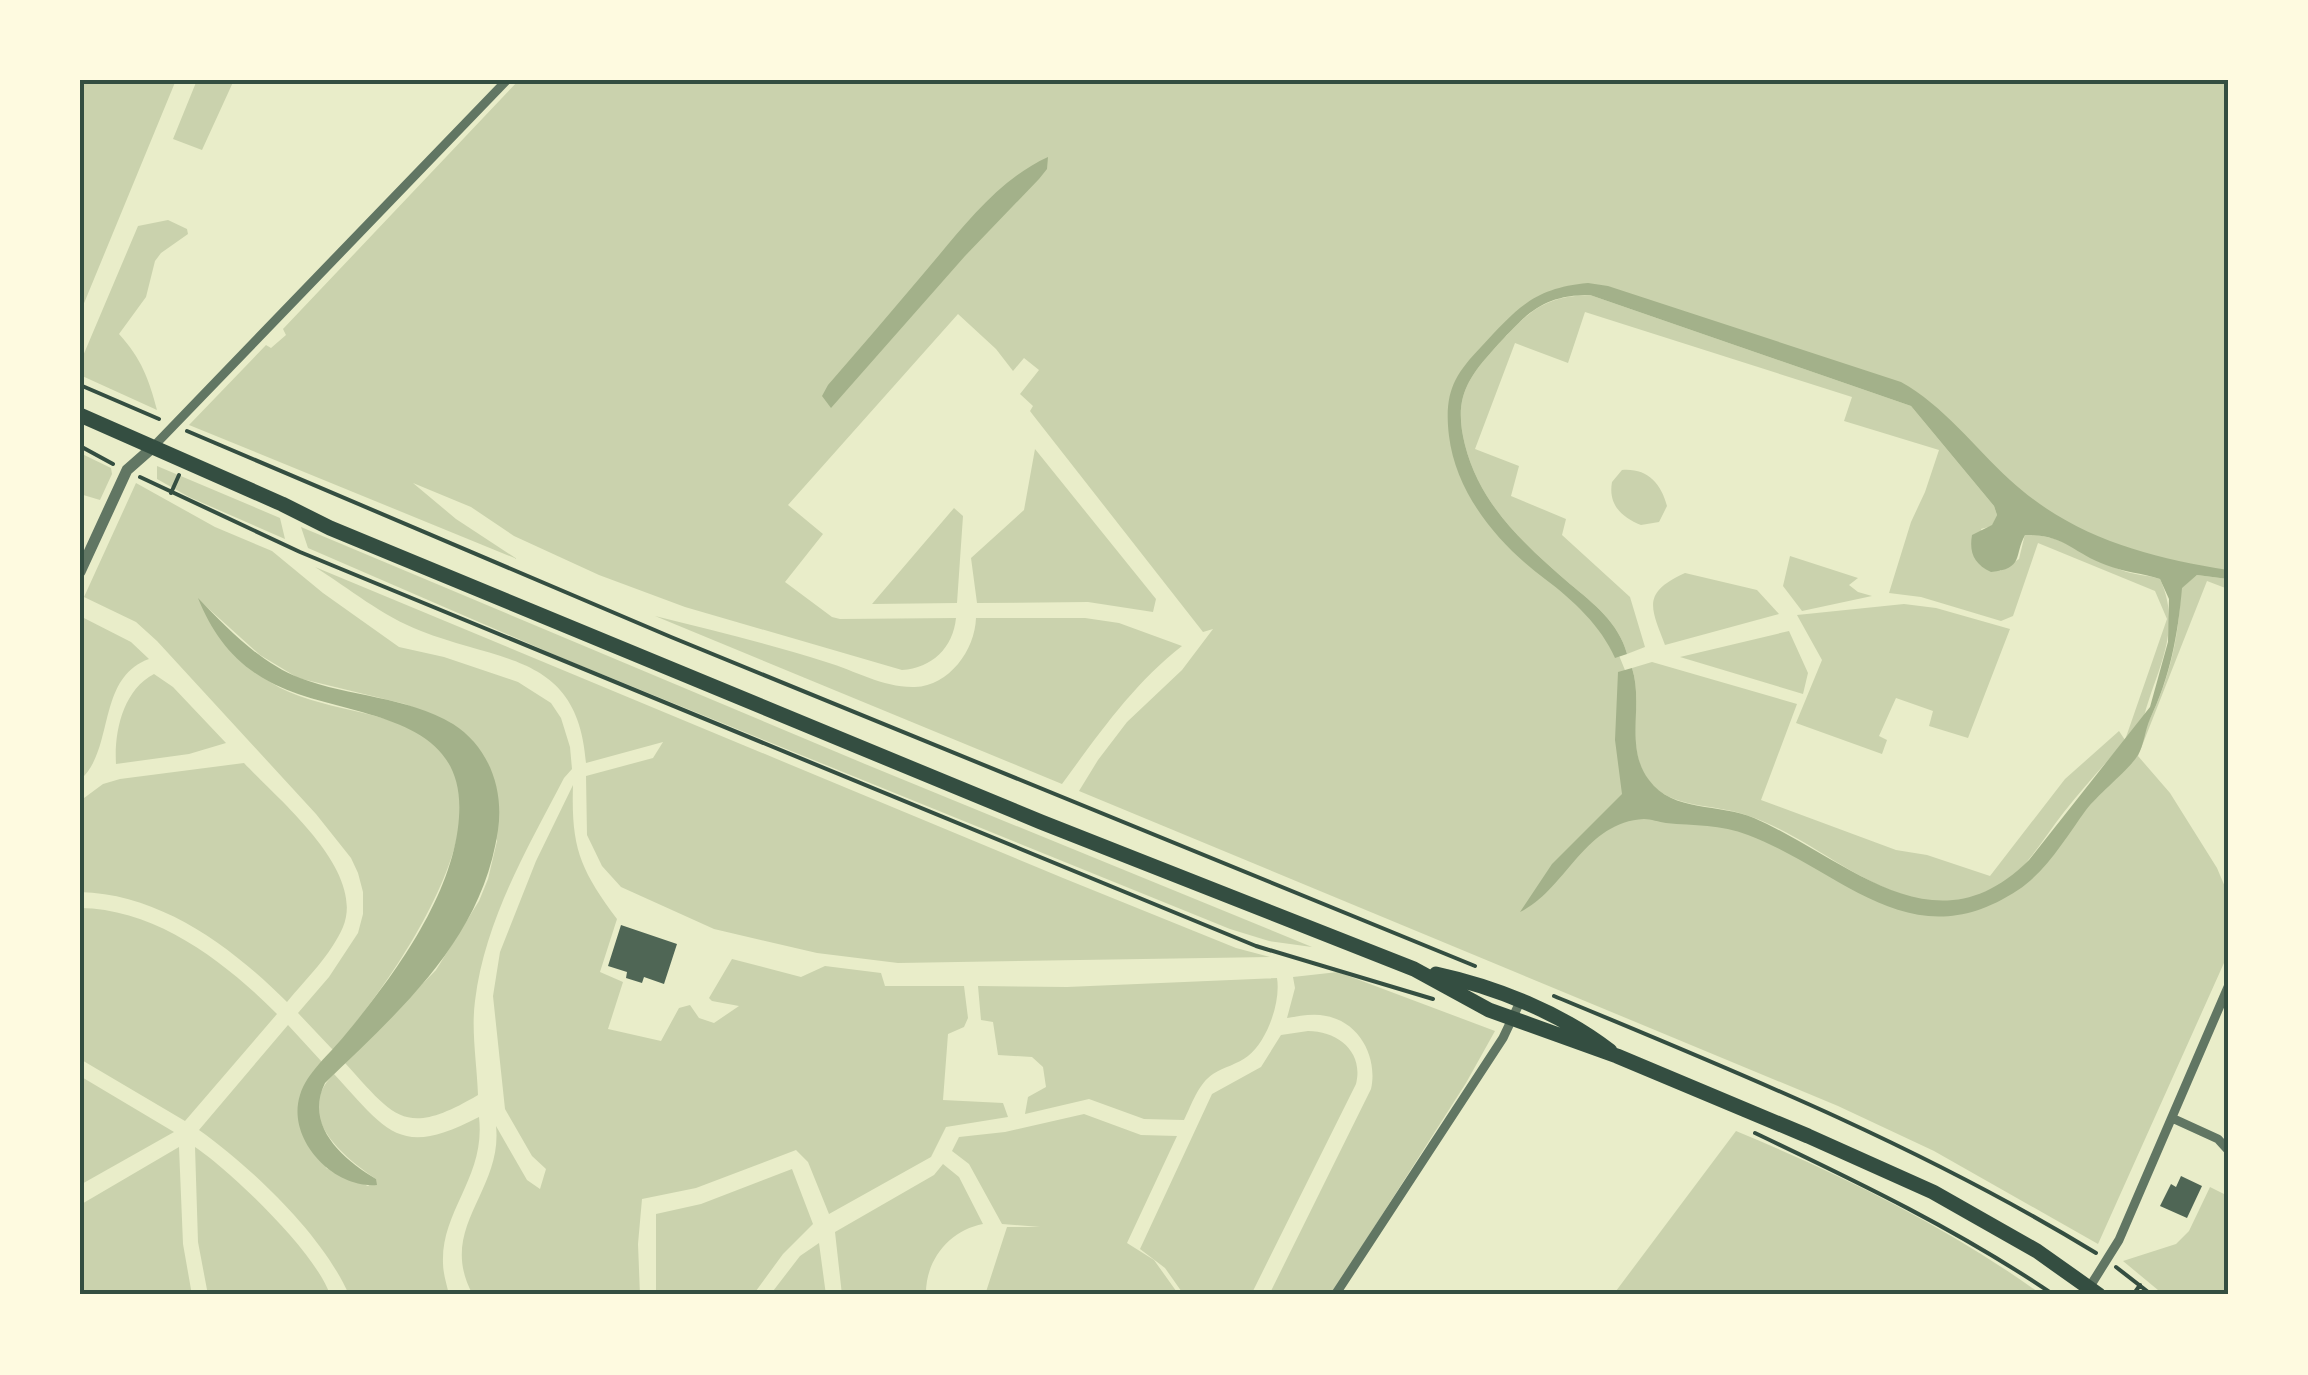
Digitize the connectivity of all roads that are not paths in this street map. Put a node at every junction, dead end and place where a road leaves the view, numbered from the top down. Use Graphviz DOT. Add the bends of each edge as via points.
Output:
graph roads {
  1 [pos="507,80"];
  2 [pos="80,416"];
  3 [pos="152,448"];
  4 [pos="80,572"];
  5 [pos="1414,969"];
  6 [pos="2228,987"];
  7 [pos="1520,1002"];
  8 [pos="1513,1019"];
  9 [pos="1617,1056"];
  10 [pos="2172,1118"];
  11 [pos="2228,1150"];
  12 [pos="2094,1292"];
  13 [pos="1335,1295"];
  1 -- 3 [label="street"];
  2 -- 3 [label="main road"];
  3 -- 4 [label="street" via="127,470"];
  3 -- 5 [label="main road" via="512,604"];
  5 -- 7 [label="main road"];
  5 -- 8 [label="main road"];
  6 -- 10 [label="street"];
  7 -- 8 [label="street"];
  7 -- 9 [label="main road" via="1580,1028"];
  8 -- 9 [label="main road"];
  8 -- 13 [label="street"];
  9 -- 12 [label="main road" via="1933,1192"];
  10 -- 11 [label="street"];
  10 -- 12 [label="street"];
}
